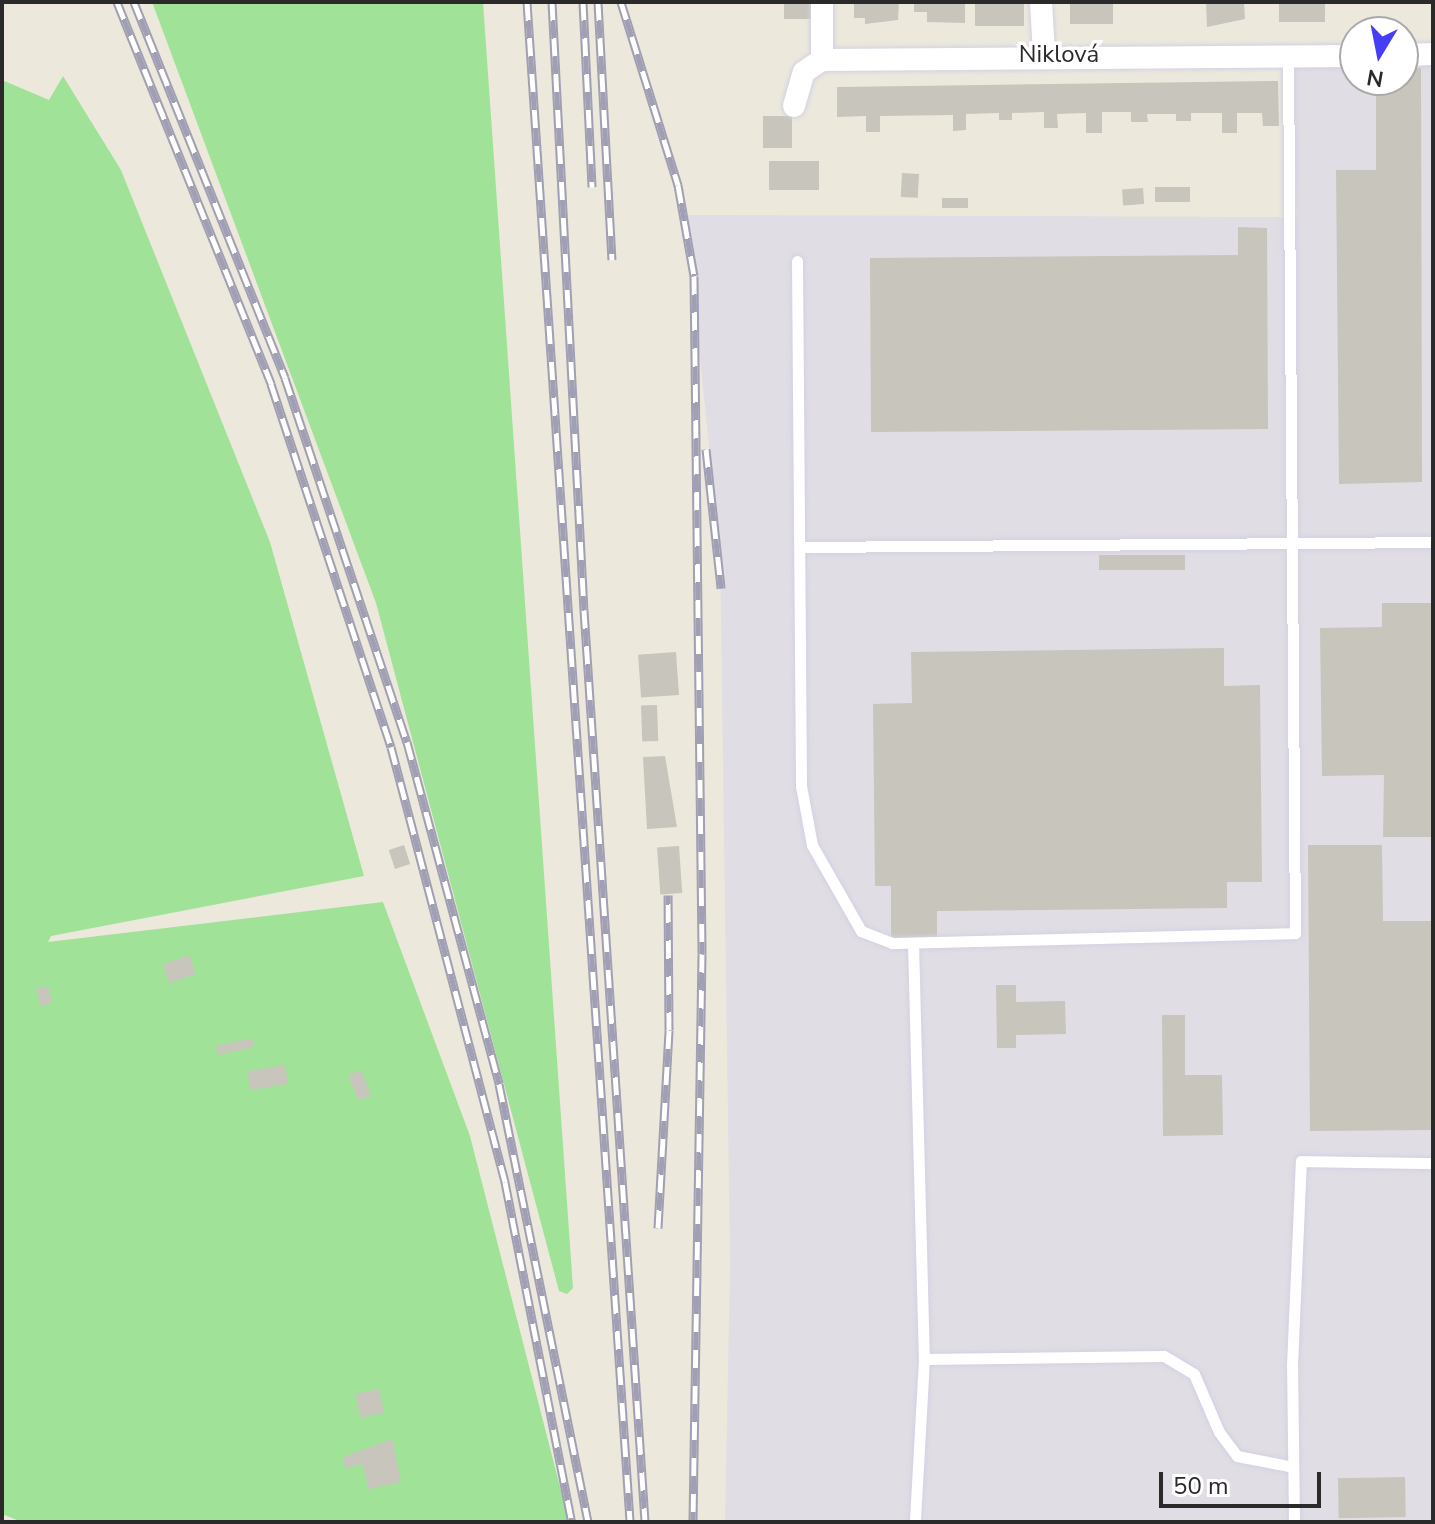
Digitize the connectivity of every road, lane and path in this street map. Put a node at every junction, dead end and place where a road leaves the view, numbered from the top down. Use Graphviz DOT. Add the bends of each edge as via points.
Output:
graph roads {
  1 [pos="822,2"];
  2 [pos="1041,2"];
  3 [pos="1044,54"];
  4 [pos="1288,56"];
  5 [pos="1339,56"];
  6 [pos="822,60"];
  7 [pos="794,106"];
  8 [pos="797,261"];
  9 [pos="1433,542"];
  10 [pos="1290,544"];
  11 [pos="803,547"];
  12 [pos="913,943"];
  13 [pos="1433,1163"];
  14 [pos="924,1359"];
  15 [pos="1293,1467"];
  16 [pos="915,1522"];
  17 [pos="1294,1522"];
  1 -- 6 [label="street"];
  2 -- 3 [label="street"];
  3 -- 4 [label="street, Niklová"];
  3 -- 6 [label="street, Niklová"];
  4 -- 5 [label="street, Niklová"];
  4 -- 10 [label="lane"];
  6 -- 7 [label="street" via="804,72"];
  8 -- 11 [label="lane"];
  9 -- 10 [label="lane"];
  10 -- 11 [label="lane"];
  10 -- 12 [label="lane" via="1295,933"];
  11 -- 12 [label="lane" via="801,786 812,845 861,931"];
  12 -- 14 [label="lane"];
  13 -- 15 [label="lane" via="1301,1161"];
  14 -- 15 [label="lane" via="1164,1356 1194,1374 1219,1432 1237,1456"];
  14 -- 16 [label="lane"];
  15 -- 17 [label="lane"];
}
